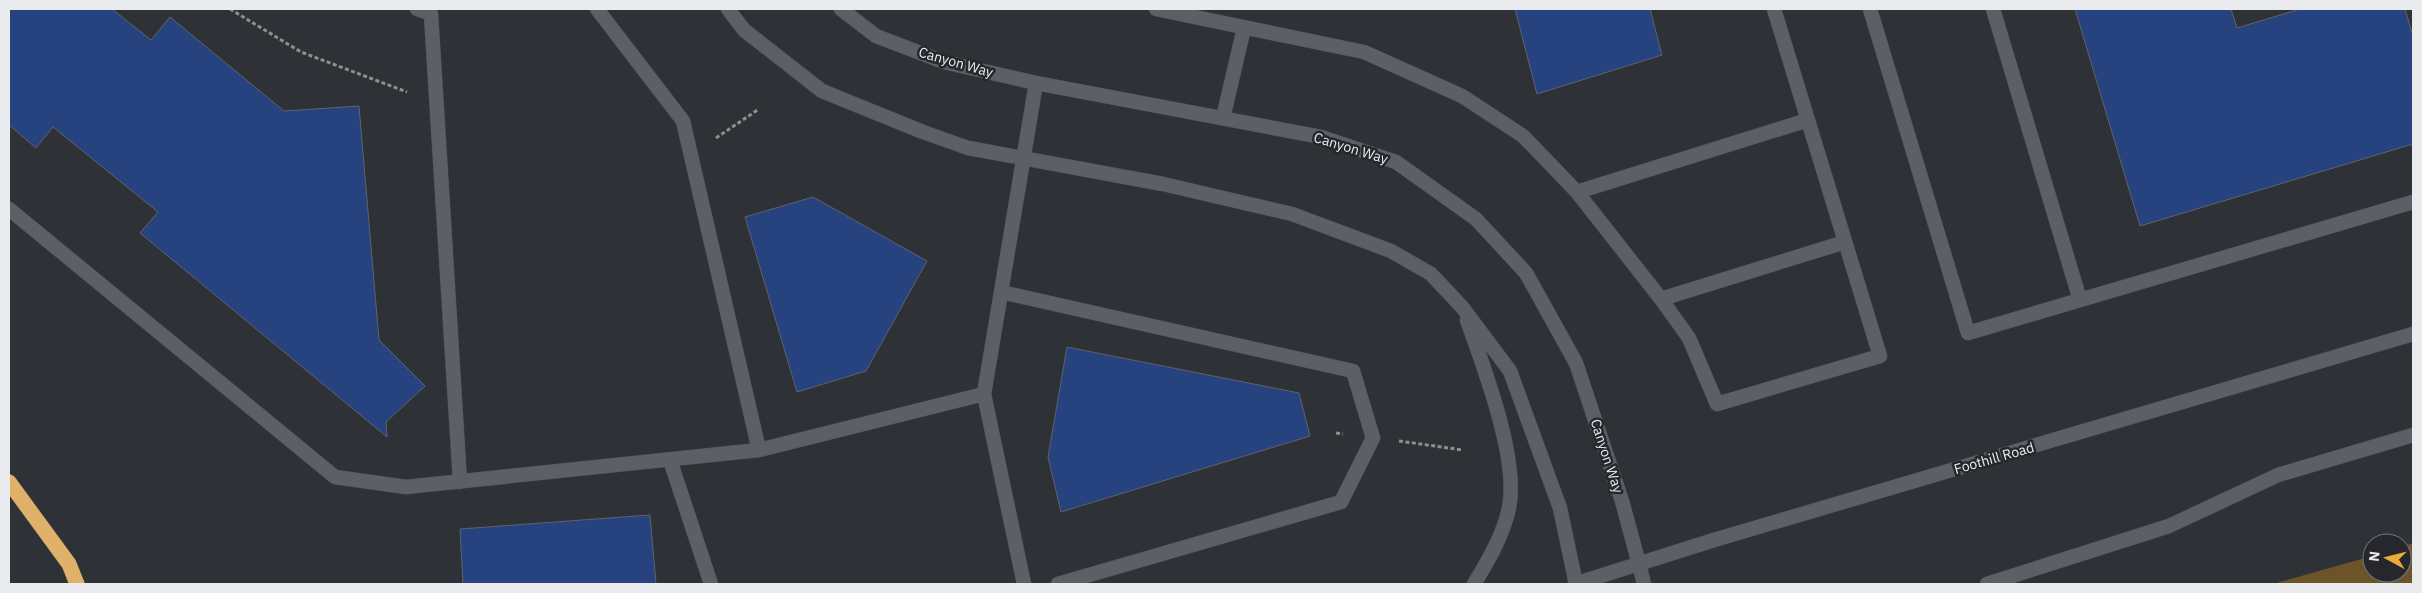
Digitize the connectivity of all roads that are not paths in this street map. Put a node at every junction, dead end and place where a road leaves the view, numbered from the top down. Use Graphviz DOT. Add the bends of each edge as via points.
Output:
graph roads {
  1 [pos="417,9"];
  2 [pos="597,9"];
  3 [pos="728,9"];
  4 [pos="841,9"];
  5 [pos="1156,9"];
  6 [pos="1774,9"];
  7 [pos="1870,9"];
  8 [pos="1993,9"];
  9 [pos="1186,12"];
  10 [pos="1244,28"];
  11 [pos="1036,83"];
  12 [pos="1223,118"];
  13 [pos="1808,120"];
  14 [pos="1023,158"];
  15 [pos="1577,192"];
  16 [pos="2413,202"];
  17 [pos="9,208"];
  18 [pos="1845,242"];
  19 [pos="1001,292"];
  20 [pos="1661,299"];
  21 [pos="2080,300"];
  22 [pos="1462,307"];
  23 [pos="2413,334"];
  24 [pos="984,394"];
  25 [pos="2413,435"];
  26 [pos="759,450"];
  27 [pos="670,460"];
  28 [pos="9,482"];
  29 [pos="460,482"];
  30 [pos="1639,564"];
  31 [pos="77,584"];
  32 [pos="711,584"];
  33 [pos="1024,584"];
  34 [pos="1058,584"];
  35 [pos="1474,584"];
  36 [pos="1576,584"];
  37 [pos="1644,584"];
  38 [pos="1987,584"];
  1 -- 29 [label="street" via="431,14"];
  2 -- 26 [label="street" via="683,121"];
  3 -- 14 [label="street" via="744,30 822,92 968,148"];
  4 -- 11 [label="street, Canyon Way" via="876,36 944,62"];
  5 -- 9 [label="street"];
  6 -- 13 [label="street"];
  7 -- 21 [label="street" via="1968,333"];
  8 -- 21 [label="street"];
  9 -- 10 [label="street"];
  10 -- 12 [label="street"];
  10 -- 15 [label="street" via="1364,52 1462,96 1523,136"];
  11 -- 12 [label="street, Canyon Way"];
  11 -- 14 [label="street"];
  12 -- 30 [label="street, Canyon Way" via="1321,137 1396,162 1476,219 1526,273 1576,363 1622,501"];
  13 -- 15 [label="street"];
  13 -- 18 [label="street"];
  14 -- 19 [label="street"];
  14 -- 22 [label="street" via="1163,184 1292,214 1391,251 1431,274"];
  15 -- 20 [label="street"];
  16 -- 21 [label="street"];
  17 -- 29 [label="street" via="335,477 406,487"];
  18 -- 20 [label="street"];
  18 -- 20 [label="street" via="1880,356 1717,404 1689,338"];
  19 -- 24 [label="street"];
  19 -- 34 [label="street" via="1353,371 1373,438 1341,502"];
  22 -- 35 [label="street" via="1494,397 1509,468 1509,507 1493,553"];
  22 -- 36 [label="street" via="1510,371 1560,508"];
  23 -- 30 [label="street, Foothill Road"];
  24 -- 26 [label="street"];
  24 -- 33 [label="street"];
  25 -- 38 [label="street" via="2278,475 2169,526"];
  26 -- 27 [label="street"];
  27 -- 29 [label="street"];
  27 -- 32 [label="street"];
  28 -- 31 [label="highway" via="68,564"];
  30 -- 36 [label="street, Foothill Road"];
  30 -- 37 [label="street, Canyon Way"];
}
